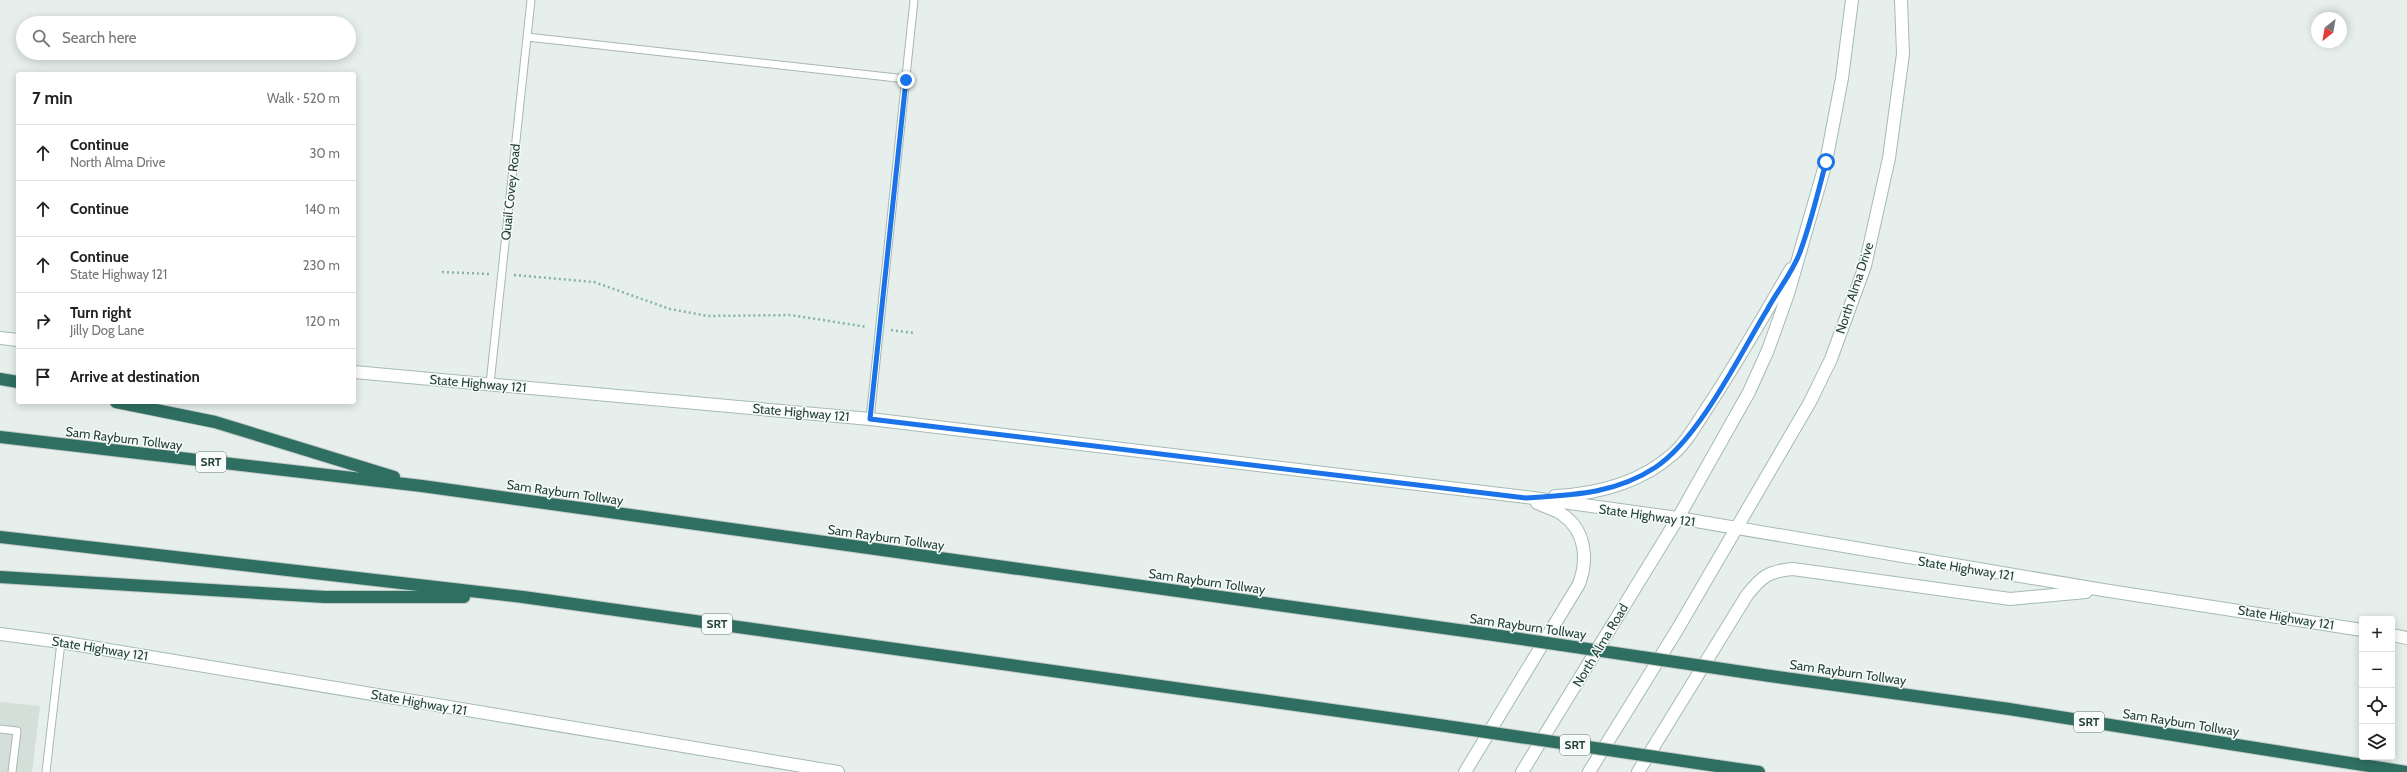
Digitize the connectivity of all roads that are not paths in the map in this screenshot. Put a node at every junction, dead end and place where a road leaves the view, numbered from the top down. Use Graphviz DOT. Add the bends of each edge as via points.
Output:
graph roads {
  1 [pos="531,0"];
  2 [pos="914,0"];
  3 [pos="1852,0"];
  4 [pos="1901,0"];
  5 [pos="527,37"];
  6 [pos="906,80"];
  7 [pos="1800,253"];
  8 [pos="0,338"];
  9 [pos="16,340"];
  10 [pos="356,372"];
  11 [pos="0,379"];
  12 [pos="16,382"];
  13 [pos="490,384"];
  14 [pos="126,404"];
  15 [pos="870,419"];
  16 [pos="0,437"];
  17 [pos="422,486"];
  18 [pos="1526,498"];
  19 [pos="1678,518"];
  20 [pos="1735,529"];
  21 [pos="0,537"];
  22 [pos="0,577"];
  23 [pos="2103,590"];
  24 [pos="524,598"];
  25 [pos="2359,630"];
  26 [pos="0,634"];
  27 [pos="2395,636"];
  28 [pos="2407,638"];
  29 [pos="61,642"];
  30 [pos="0,729"];
  31 [pos="12,772"];
  32 [pos="46,772"];
  33 [pos="838,772"];
  34 [pos="1465,772"];
  35 [pos="1522,772"];
  36 [pos="1589,772"];
  37 [pos="1638,772"];
  38 [pos="1759,772"];
  39 [pos="2407,772"];
  1 -- 5 [label="lane, Quail Covey Road"];
  2 -- 6 [label="lane"];
  3 -- 7 [label="main road" via="1842,78 1826,162"];
  4 -- 20 [label="main road, North Alma Drive" via="1904,54 1889,158 1865,266 1831,359 1810,402"];
  5 -- 6 [label="lane"];
  5 -- 13 [label="lane, Quail Covey Road"];
  6 -- 15 [label="lane"];
  7 -- 18 [label="main road" via="1725,380 1690,434 1674,453 1640,476 1606,490 1568,496"];
  7 -- 19 [label="main road" via="1768,350 1749,392"];
  8 -- 9 [label="main road"];
  10 -- 13 [label="main road, State Highway 121"];
  11 -- 12 [label="highway"];
  13 -- 15 [label="main road, State Highway 121"];
  14 -- 17 [label="highway" via="215,422"];
  15 -- 18 [label="main road, State Highway 121"];
  16 -- 17 [label="highway, Sam Rayburn Tollway / SRT"];
  17 -- 39 [label="highway, Sam Rayburn Tollway / SRT, bridge" via="2009,709"];
  18 -- 19 [label="main road, State Highway 121"];
  18 -- 34 [label="main road" via="1563,515 1574,527 1584,548 1583,572 1579,584"];
  19 -- 20 [label="main road, State Highway 121"];
  19 -- 35 [label="main road, North Alma Road"];
  20 -- 23 [label="main road, State Highway 121"];
  20 -- 36 [label="main road" via="1677,630"];
  21 -- 24 [label="highway, SRT"];
  22 -- 24 [label="highway" via="325,596"];
  23 -- 25 [label="main road, State Highway 121"];
  23 -- 37 [label="main road" via="2010,599 1793,569 1776,570 1760,579 1747,595"];
  24 -- 38 [label="highway, SRT, bridge"];
  26 -- 29 [label="main road, State Highway 121"];
  27 -- 28 [label="main road"];
  29 -- 32 [label="lane"];
  29 -- 33 [label="main road, State Highway 121"];
  30 -- 31 [label="lane" via="17,731"];
}
